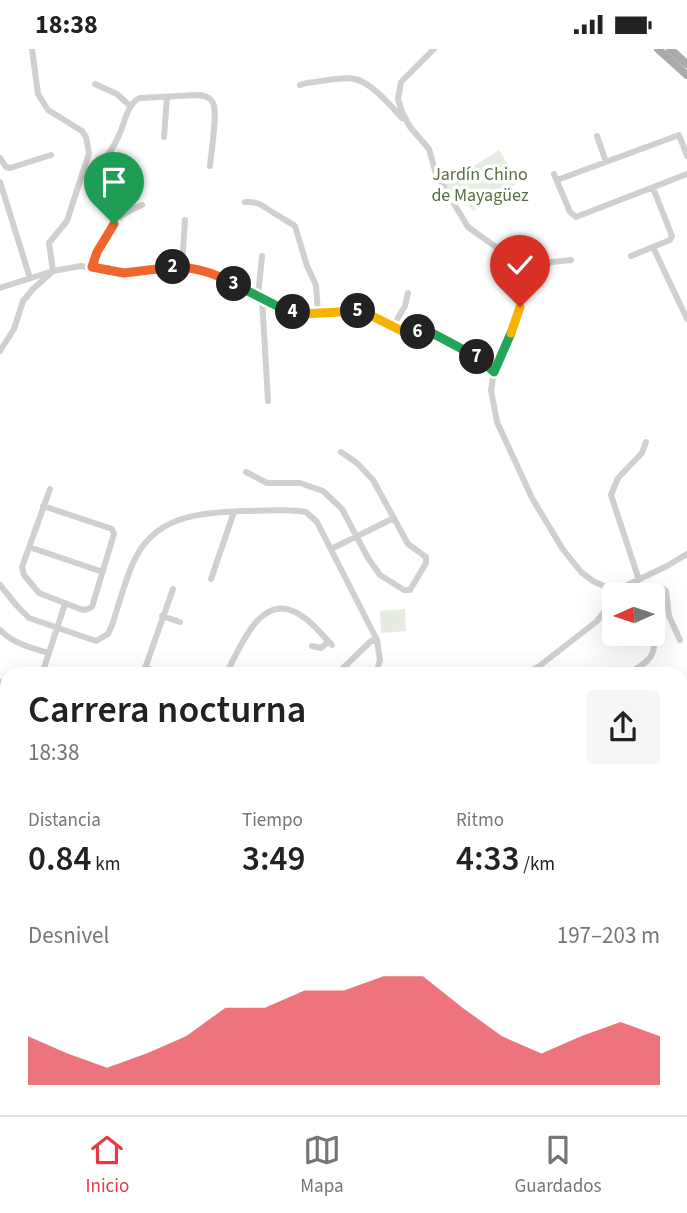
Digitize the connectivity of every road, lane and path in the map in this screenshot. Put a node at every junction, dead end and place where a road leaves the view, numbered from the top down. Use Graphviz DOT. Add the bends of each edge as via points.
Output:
graph roads {
  1 [pos="32,49"];
  2 [pos="434,49"];
  3 [pos="658,49"];
  4 [pos="670,49"];
  5 [pos="687,64"];
  6 [pos="687,75"];
  7 [pos="94,84"];
  8 [pos="300,85"];
  9 [pos="167,97"];
  10 [pos="130,106"];
  11 [pos="411,127"];
  12 [pos="164,137"];
  13 [pos="597,137"];
  14 [pos="51,155"];
  15 [pos="687,156"];
  16 [pos="0,158"];
  17 [pos="606,162"];
  18 [pos="210,166"];
  19 [pos="687,174"];
  20 [pos="82,175"];
  21 [pos="1,187"];
  22 [pos="653,188"];
  23 [pos="245,202"];
  24 [pos="142,205"];
  25 [pos="185,220"];
  26 [pos="653,247"];
  27 [pos="262,256"];
  28 [pos="631,256"];
  29 [pos="571,260"];
  30 [pos="92,267"];
  31 [pos="182,267"];
  32 [pos="54,271"];
  33 [pos="523,273"];
  34 [pos="30,278"];
  35 [pos="0,288"];
  36 [pos="408,292"];
  37 [pos="260,297"];
  38 [pos="317,313"];
  39 [pos="687,319"];
  40 [pos="393,326"];
  41 [pos="0,351"];
  42 [pos="494,372"];
  43 [pos="268,401"];
  44 [pos="646,442"];
  45 [pos="341,453"];
  46 [pos="247,473"];
  47 [pos="50,489"];
  48 [pos="43,506"];
  49 [pos="234,512"];
  50 [pos="394,518"];
  51 [pos="357,536"];
  52 [pos="29,547"];
  53 [pos="331,549"];
  54 [pos="687,554"];
  55 [pos="103,572"];
  56 [pos="211,579"];
  57 [pos="639,580"];
  58 [pos="634,583"];
  59 [pos="0,585"];
  60 [pos="602,585"];
  61 [pos="173,589"];
  62 [pos="665,590"];
  63 [pos="65,604"];
  64 [pos="602,615"];
  65 [pos="162,616"];
  66 [pos="180,622"];
  67 [pos="57,628"];
  68 [pos="0,630"];
  69 [pos="377,639"];
  70 [pos="680,640"];
  71 [pos="312,646"];
  72 [pos="654,646"];
  73 [pos="49,653"];
  74 [pos="44,667"];
  75 [pos="145,667"];
  76 [pos="230,667"];
  77 [pos="347,667"];
  78 [pos="378,667"];
  79 [pos="538,667"];
  80 [pos="640,667"];
  1 -- 20 [label="street" via="38,94 48,110 86,137 89,153"];
  2 -- 11 [label="street" via="399,88 399,105"];
  3 -- 6 [label="main road"];
  4 -- 5 [label="main road"];
  7 -- 10 [label="street"];
  8 -- 11 [label="street" via="361,81"];
  9 -- 10 [label="street" via="140,98"];
  9 -- 12 [label="street"];
  9 -- 18 [label="street" via="204,96 214,103"];
  10 -- 20 [label="street" via="112,148"];
  11 -- 33 [label="street" via="429,149 436,174 467,227 507,255"];
  13 -- 17 [label="street"];
  14 -- 16 [label="street" via="10,168"];
  15 -- 17 [label="street" via="680,135"];
  17 -- 22 [label="street" via="556,177 576,217"];
  19 -- 22 [label="street"];
  20 -- 32 [label="street" via="67,221 49,243"];
  21 -- 34 [label="street"];
  22 -- 26 [label="street" via="672,236"];
  23 -- 38 [label="street" via="262,204 295,226 316,285"];
  24 -- 30 [label="street" via="114,224"];
  25 -- 31 [label="street"];
  26 -- 28 [label="street"];
  26 -- 39 [label="street"];
  27 -- 37 [label="street"];
  29 -- 33 [label="street" via="543,263"];
  30 -- 31 [label="street" via="124,273"];
  30 -- 32 [label="street"];
  31 -- 37 [label="street" via="216,274"];
  32 -- 34 [label="street"];
  32 -- 41 [label="street" via="23,301 14,329"];
  33 -- 42 [label="street" via="517,318"];
  34 -- 35 [label="street"];
  36 -- 40 [label="street"];
  37 -- 38 [label="street" via="302,314"];
  37 -- 43 [label="street"];
  38 -- 40 [label="street" via="362,311"];
  40 -- 42 [label="street" via="404,332 434,334 481,359"];
  42 -- 60 [label="street" via="498,422 533,498 562,548 581,572"];
  44 -- 57 [label="street" via="642,453 618,478 611,495"];
  45 -- 50 [label="street" via="373,480"];
  46 -- 51 [label="street" via="267,483 300,483 323,491 342,509"];
  47 -- 48 [label="street"];
  48 -- 52 [label="street"];
  48 -- 55 [label="street" via="111,530 114,540"];
  49 -- 53 [label="street" via="306,513 317,521"];
  49 -- 56 [label="street"];
  49 -- 67 [label="street" via="180,519 152,537 134,562 112,625 103,637 96,641"];
  50 -- 51 [label="street"];
  50 -- 51 [label="street" via="408,544 426,557 410,590 380,575"];
  51 -- 53 [label="street"];
  52 -- 55 [label="street"];
  52 -- 63 [label="street" via="24,575 38,593"];
  53 -- 69 [label="street"];
  54 -- 57 [label="street"];
  55 -- 63 [label="street" via="92,607 85,610"];
  57 -- 58 [label="street"];
  59 -- 67 [label="street" via="29,618"];
  61 -- 65 [label="street"];
  62 -- 70 [label="street" via="669,616"];
  63 -- 67 [label="street"];
  64 -- 79 [label="street"];
  65 -- 66 [label="street"];
  65 -- 75 [label="street"];
  67 -- 73 [label="street"];
  68 -- 73 [label="street" via="8,638"];
  69 -- 77 [label="street"];
  69 -- 78 [label="street"];
  71 -- 76 [label="street" via="330,644 294,611 267,612 257,619"];
  72 -- 80 [label="street" via="650,659"];
  73 -- 74 [label="street"];
}
